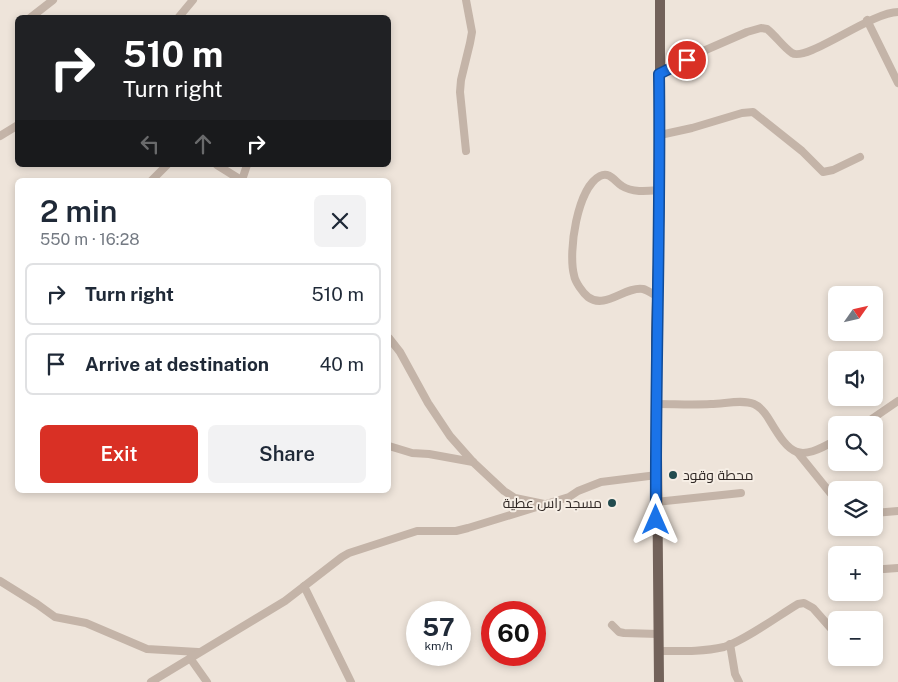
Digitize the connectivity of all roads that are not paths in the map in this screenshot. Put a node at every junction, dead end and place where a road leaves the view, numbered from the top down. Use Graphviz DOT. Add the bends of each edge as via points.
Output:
graph roads {
  1 [pos="53,0"];
  2 [pos="193,0"];
  3 [pos="466,0"];
  4 [pos="660,0"];
  5 [pos="898,12"];
  6 [pos="34,15"];
  7 [pos="180,15"];
  8 [pos="867,20"];
  9 [pos="659,74"];
  10 [pos="898,82"];
  11 [pos="15,128"];
  12 [pos="660,135"];
  13 [pos="0,136"];
  14 [pos="466,151"];
  15 [pos="860,157"];
  16 [pos="165,167"];
  17 [pos="220,167"];
  18 [pos="154,178"];
  19 [pos="238,178"];
  20 [pos="660,190"];
  21 [pos="657,296"];
  22 [pos="391,341"];
  23 [pos="898,401"];
  24 [pos="657,404"];
  25 [pos="876,416"];
  26 [pos="828,444"];
  27 [pos="391,447"];
  28 [pos="798,454"];
  29 [pos="473,462"];
  30 [pos="657,475"];
  31 [pos="828,490"];
  32 [pos="741,493"];
  33 [pos="515,498"];
  34 [pos="656,502"];
  35 [pos="545,504"];
  36 [pos="898,511"];
  37 [pos="883,512"];
  38 [pos="516,514"];
  39 [pos="898,568"];
  40 [pos="884,569"];
  41 [pos="0,581"];
  42 [pos="304,586"];
  43 [pos="828,625"];
  44 [pos="612,626"];
  45 [pos="658,634"];
  46 [pos="730,644"];
  47 [pos="198,652"];
  48 [pos="658,652"];
  49 [pos="190,658"];
  50 [pos="151,682"];
  51 [pos="208,682"];
  52 [pos="351,682"];
  53 [pos="658,682"];
  54 [pos="739,682"];
  1 -- 6 [label="street"];
  2 -- 7 [label="street"];
  3 -- 14 [label="street" via="472,32 460,92"];
  4 -- 9 [label="main road"];
  5 -- 8 [label="street"];
  8 -- 9 [label="street" via="815,50 799,55 793,54 767,29 754,29"];
  8 -- 10 [label="street"];
  9 -- 12 [label="main road"];
  11 -- 13 [label="street"];
  12 -- 15 [label="street" via="753,112 823,172"];
  12 -- 20 [label="main road"];
  16 -- 18 [label="street"];
  17 -- 19 [label="street"];
  20 -- 21 [label="main road"];
  20 -- 21 [label="street" via="631,191 606,174 600,176 583,197 577,214 572,263 574,277 588,297 595,301 637,290"];
  21 -- 24 [label="main road"];
  22 -- 29 [label="street" via="450,436"];
  23 -- 25 [label="street"];
  24 -- 28 [label="street" via="755,404 781,440"];
  24 -- 30 [label="main road"];
  26 -- 28 [label="street"];
  27 -- 29 [label="street"];
  28 -- 31 [label="street"];
  29 -- 33 [label="street"];
  30 -- 34 [label="main road"];
  30 -- 35 [label="street" via="601,482"];
  32 -- 34 [label="street"];
  33 -- 35 [label="street"];
  33 -- 38 [label="street"];
  34 -- 45 [label="main road"];
  35 -- 38 [label="street"];
  36 -- 37 [label="street"];
  38 -- 42 [label="street" via="456,531 417,531 348,553"];
  39 -- 40 [label="street"];
  41 -- 47 [label="street" via="55,617 86,623 147,649"];
  42 -- 47 [label="street"];
  42 -- 52 [label="street"];
  43 -- 46 [label="street" via="813,608 804,603 798,604"];
  44 -- 45 [label="street" via="624,633"];
  45 -- 48 [label="main road"];
  46 -- 48 [label="street" via="705,650"];
  46 -- 54 [label="street"];
  47 -- 49 [label="street"];
  48 -- 53 [label="main road"];
  49 -- 50 [label="street"];
  49 -- 51 [label="street"];
}
